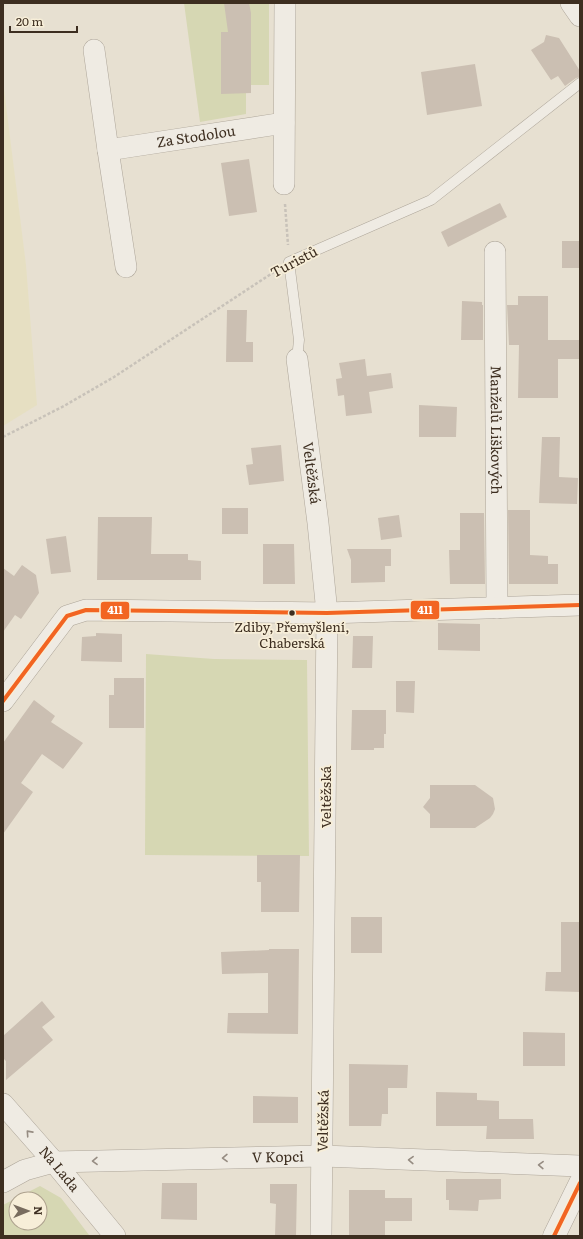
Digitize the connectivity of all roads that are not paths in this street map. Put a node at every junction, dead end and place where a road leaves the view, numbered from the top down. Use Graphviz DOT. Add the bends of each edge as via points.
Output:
graph roads {
  1 [pos="285,3"];
  2 [pos="571,3"];
  3 [pos="580,16"];
  4 [pos="94,50"];
  5 [pos="580,83"];
  6 [pos="284,123"];
  7 [pos="108,150"];
  8 [pos="284,184"];
  9 [pos="495,252"];
  10 [pos="126,267"];
  11 [pos="297,359"];
  12 [pos="580,605"];
  13 [pos="497,608"];
  14 [pos="327,613"];
  15 [pos="3,701"];
  16 [pos="3,1104"];
  17 [pos="323,1156"];
  18 [pos="54,1162"];
  19 [pos="580,1166"];
  20 [pos="3,1182"];
  21 [pos="580,1182"];
  22 [pos="115,1236"];
  23 [pos="321,1236"];
  24 [pos="554,1236"];
  1 -- 6 [label="street"];
  2 -- 3 [label="street"];
  4 -- 7 [label="street"];
  5 -- 11 [label="lane, Turistů" via="431,200 289,262 299,340"];
  6 -- 7 [label="street, Za Stodolou"];
  6 -- 8 [label="street"];
  7 -- 10 [label="street"];
  9 -- 13 [label="street, Manželů Liškových"];
  11 -- 14 [label="street, Veltěžská"];
  12 -- 13 [label="street"];
  13 -- 14 [label="street"];
  14 -- 15 [label="street" via="86,610 67,616"];
  14 -- 17 [label="street, Veltěžská"];
  18 -- 16 [label="street, Na Lada, one-way"];
  17 -- 18 [label="street, V Kopci, one-way"];
  19 -- 17 [label="street, V Kopci, one-way"];
  17 -- 23 [label="street, Veltěžská"];
  18 -- 20 [label="street, V Kopci" via="25,1170"];
  18 -- 22 [label="street, Na Lada"];
  21 -- 24 [label="street"];
}
